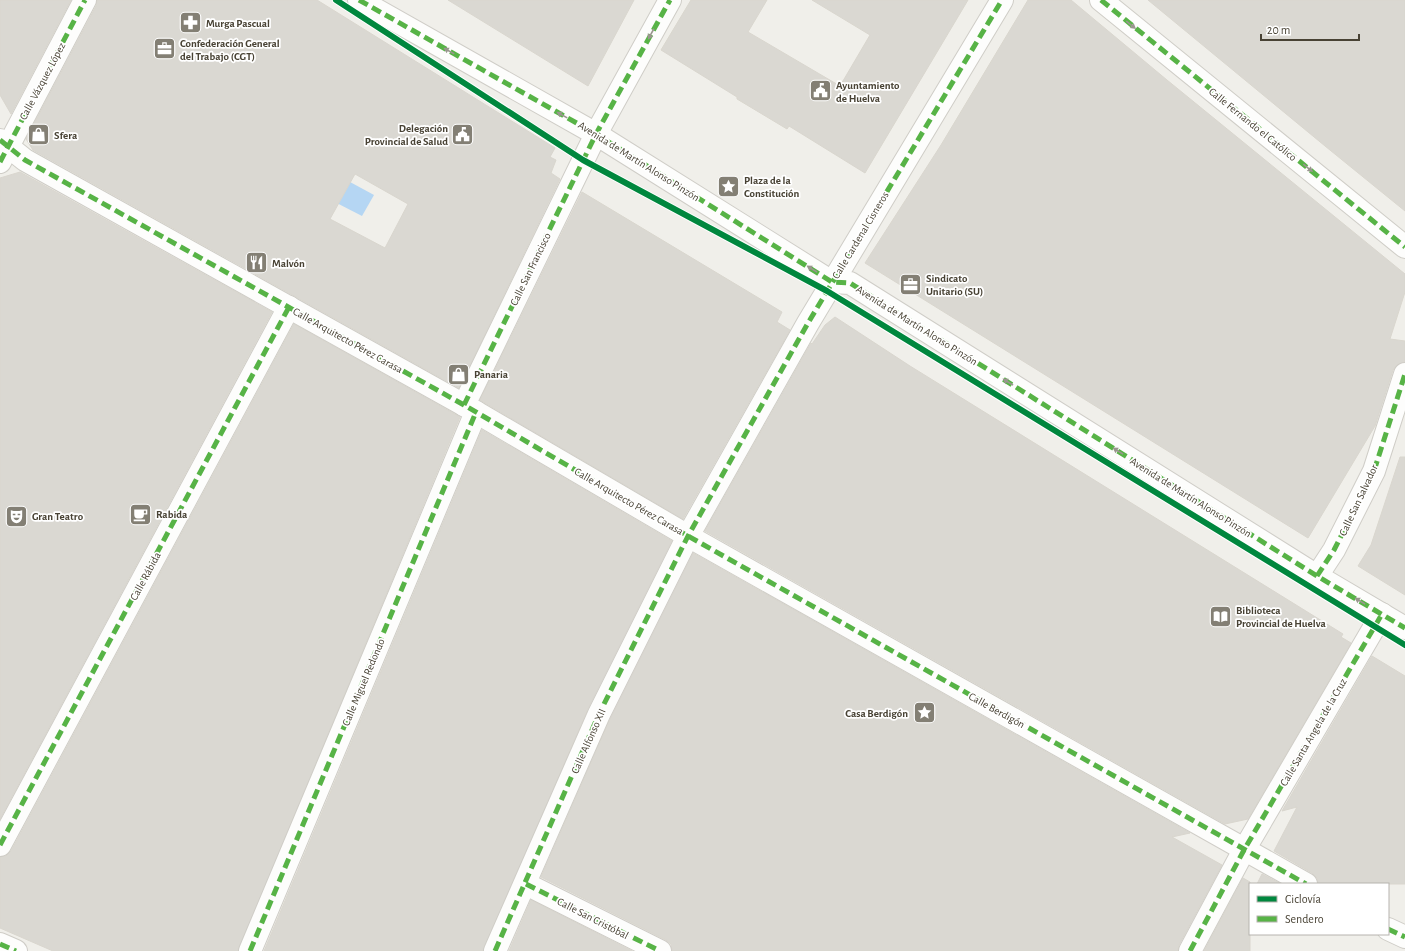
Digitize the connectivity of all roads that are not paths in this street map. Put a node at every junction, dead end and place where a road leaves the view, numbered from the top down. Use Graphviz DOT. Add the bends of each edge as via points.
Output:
graph roads {
  1 [pos="85,0"];
  2 [pos="359,0"];
  3 [pos="670,0"];
  4 [pos="1002,0"];
  5 [pos="1101,0"];
  6 [pos="596,134"];
  7 [pos="3,149"];
  8 [pos="1405,247"];
  9 [pos="832,282"];
  10 [pos="289,307"];
  11 [pos="1405,374"];
  12 [pos="470,408"];
  13 [pos="688,536"];
  14 [pos="1317,576"];
  15 [pos="1382,614"];
  16 [pos="1405,628"];
  17 [pos="0,845"];
  18 [pos="1244,850"];
  19 [pos="1304,883"];
  20 [pos="526,884"];
  21 [pos="1389,929"];
  22 [pos="1405,937"];
  23 [pos="0,944"];
  24 [pos="16,951"];
  25 [pos="250,951"];
  26 [pos="495,951"];
  27 [pos="660,951"];
  28 [pos="1190,951"];
  1 -- 7 [label="street, Calle Vázquez López"];
  6 -- 2 [label="street, Avenida de Martín Alonso Pinzón, one-way"];
  3 -- 6 [label="street, Calle San Francisco, one-way"];
  4 -- 9 [label="street, Calle Cardenal Cisneros"];
  5 -- 8 [label="street, Calle Fernando el Católico, one-way"];
  9 -- 6 [label="street, Avenida de Martín Alonso Pinzón, one-way"];
  6 -- 12 [label="street, Calle San Francisco"];
  7 -- 10 [label="street, Calle Arquitecto Pérez Carasa"];
  9 -- 13 [label="street, Calle Cardenal Cisneros"];
  14 -- 9 [label="street, Avenida de Martín Alonso Pinzón, one-way" via="850,283"];
  10 -- 12 [label="street, Calle Arquitecto Pérez Carasa"];
  10 -- 17 [label="street, Calle Rábida"];
  11 -- 14 [label="street, Calle San Salvador" via="1374,471 1334,550"];
  12 -- 13 [label="street, Calle Arquitecto Pérez Carasa"];
  12 -- 25 [label="street, Calle Miguel Redondo"];
  13 -- 18 [label="street, Calle Berdigón"];
  13 -- 20 [label="street, Calle Alfonso XII" via="599,714"];
  15 -- 14 [label="street, Avenida de Martín Alonso Pinzón, one-way"];
  15 -- 16 [label="street, Avenida de Martín Alonso Pinzón"];
  15 -- 18 [label="street, Calle Santa Angela de la Cruz"];
  18 -- 19 [label="street, Calle Berdigón"];
  18 -- 28 [label="street, Calle Santa Angela de la Cruz"];
  20 -- 26 [label="street, Calle Alfonso XII"];
  20 -- 27 [label="street, Calle San Cristóbal"];
  21 -- 22 [label="street"];
  23 -- 24 [label="street"];
}
